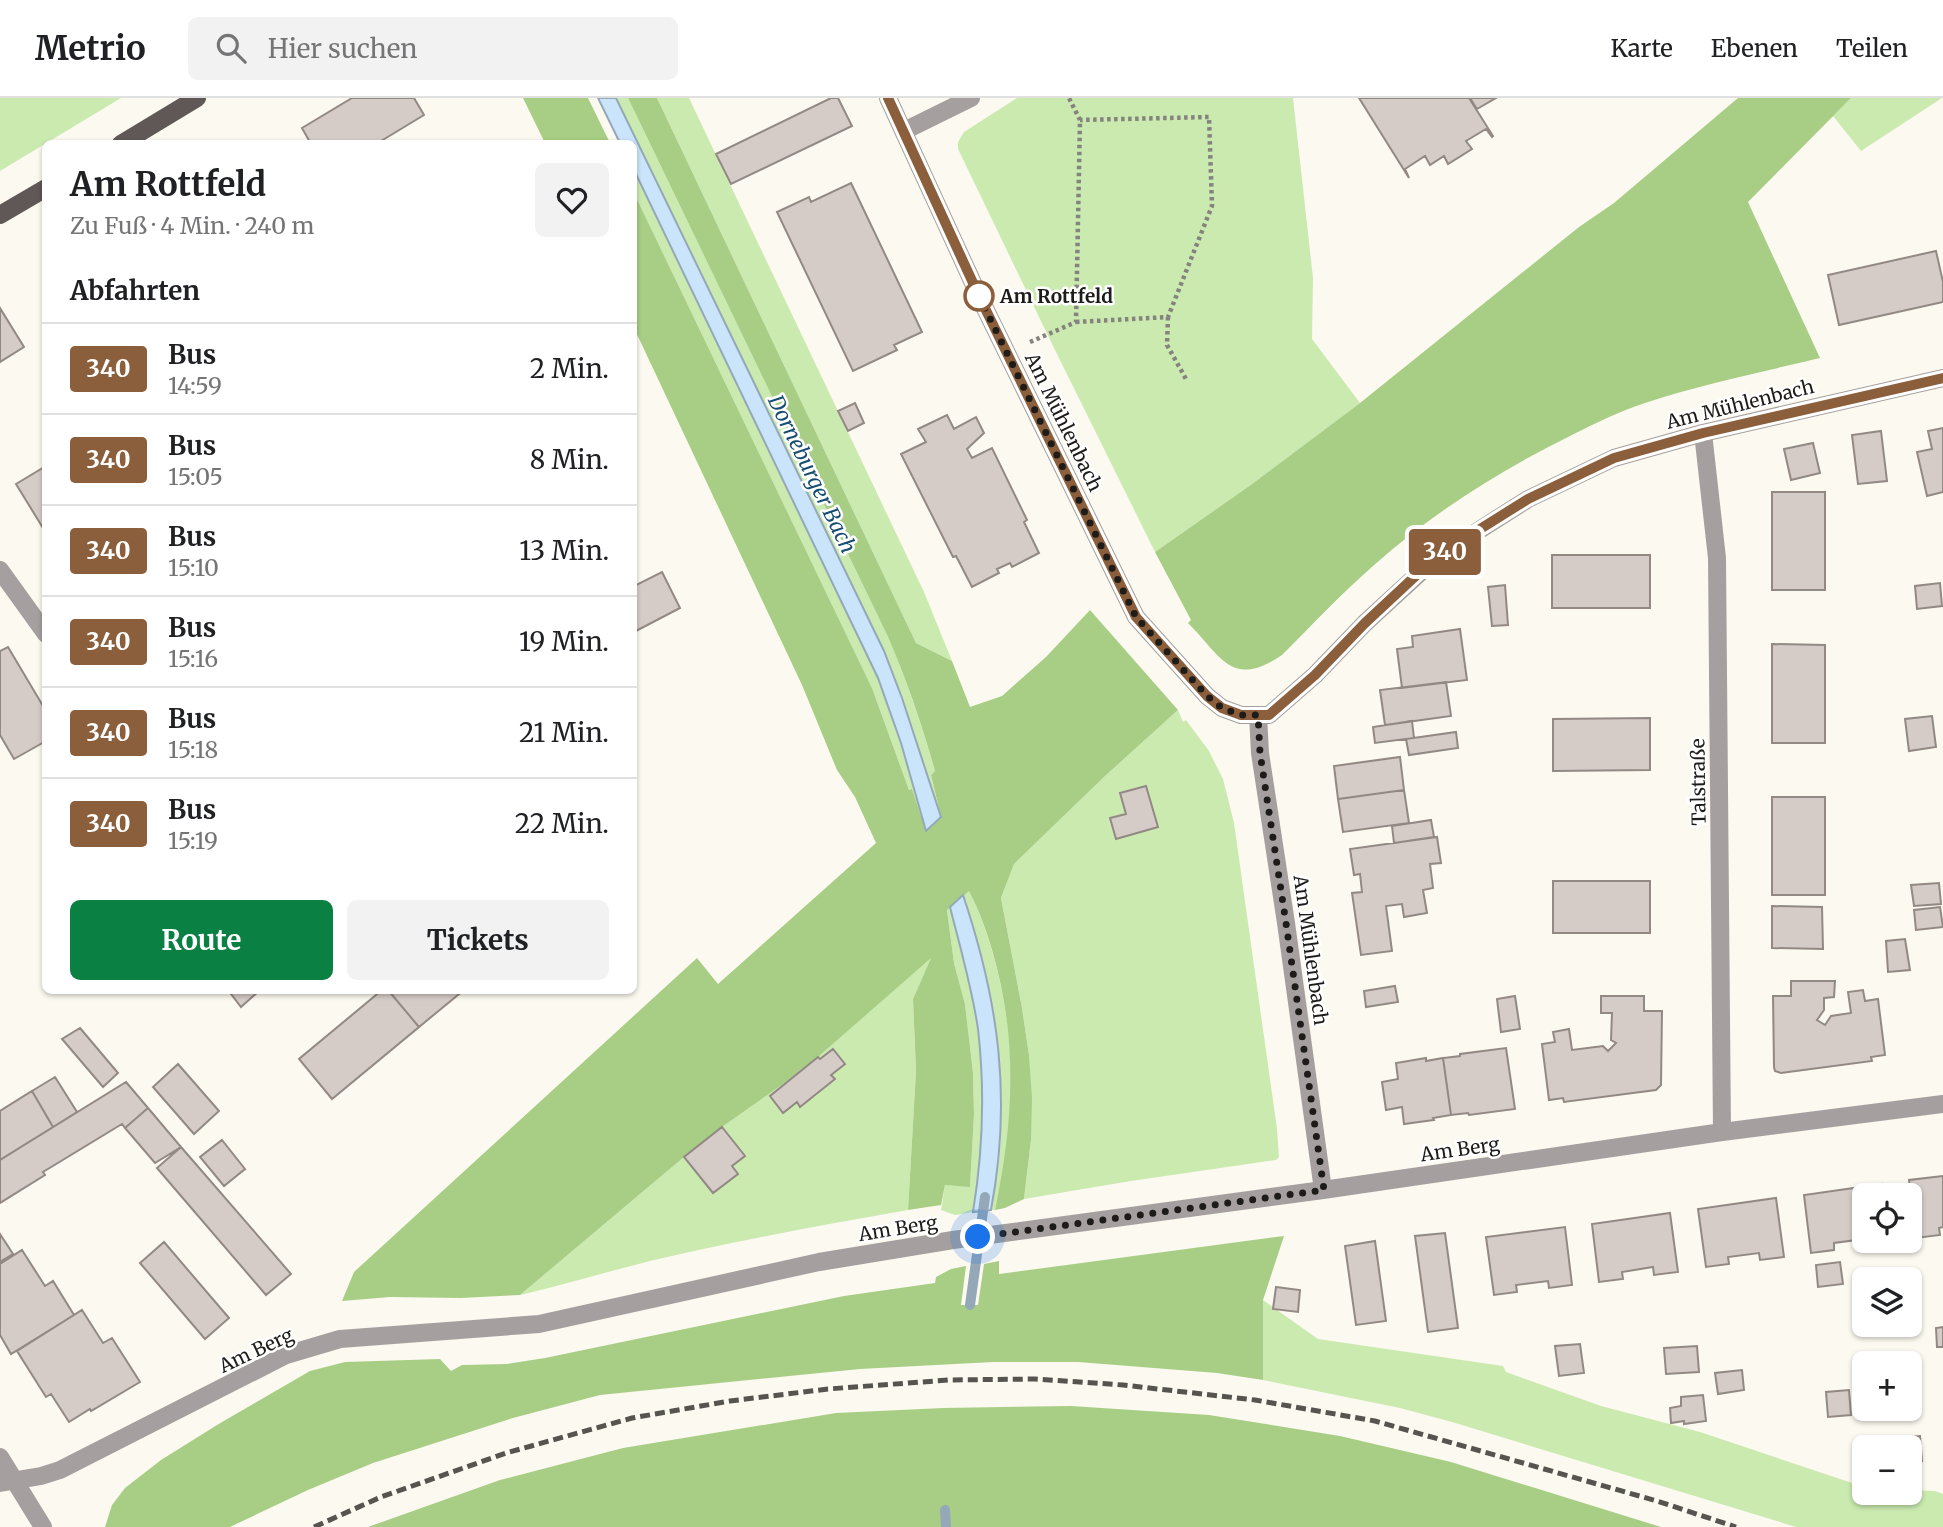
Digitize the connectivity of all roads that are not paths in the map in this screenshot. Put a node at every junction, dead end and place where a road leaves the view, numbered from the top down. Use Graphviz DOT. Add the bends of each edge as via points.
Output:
graph roads {
  1 [pos="197,98"];
  2 [pos="888,98"];
  3 [pos="971,98"];
  4 [pos="904,131"];
  5 [pos="128,140"];
  6 [pos="42,190"];
  7 [pos="0,215"];
  8 [pos="1943,378"];
  9 [pos="1703,433"];
  10 [pos="0,570"];
  11 [pos="42,628"];
  12 [pos="1258,715"];
  13 [pos="1943,1104"];
  14 [pos="1722,1132"];
  15 [pos="1324,1190"];
  16 [pos="0,1457"];
  17 [pos="7,1481"];
  18 [pos="43,1527"];
  1 -- 5 [label="main road"];
  2 -- 4 [label="street, Am Mühlenbach"];
  3 -- 4 [label="street"];
  4 -- 12 [label="street, Am Mühlenbach" via="1136,617 1207,696 1222,708"];
  6 -- 7 [label="main road"];
  8 -- 9 [label="street, Am Mühlenbach"];
  9 -- 12 [label="street, Am Mühlenbach" via="1614,458 1528,499 1437,556 1306,683 1269,715"];
  9 -- 14 [label="street, Talstraße" via="1717,558"];
  10 -- 11 [label="street"];
  12 -- 15 [label="street, Am Mühlenbach"];
  13 -- 14 [label="street, Am Berg"];
  14 -- 15 [label="street, Am Berg"];
  15 -- 17 [label="street, Am Berg" via="819,1262 539,1324 340,1339 286,1355 60,1470"];
  16 -- 17 [label="street"];
  17 -- 18 [label="street"];
}
